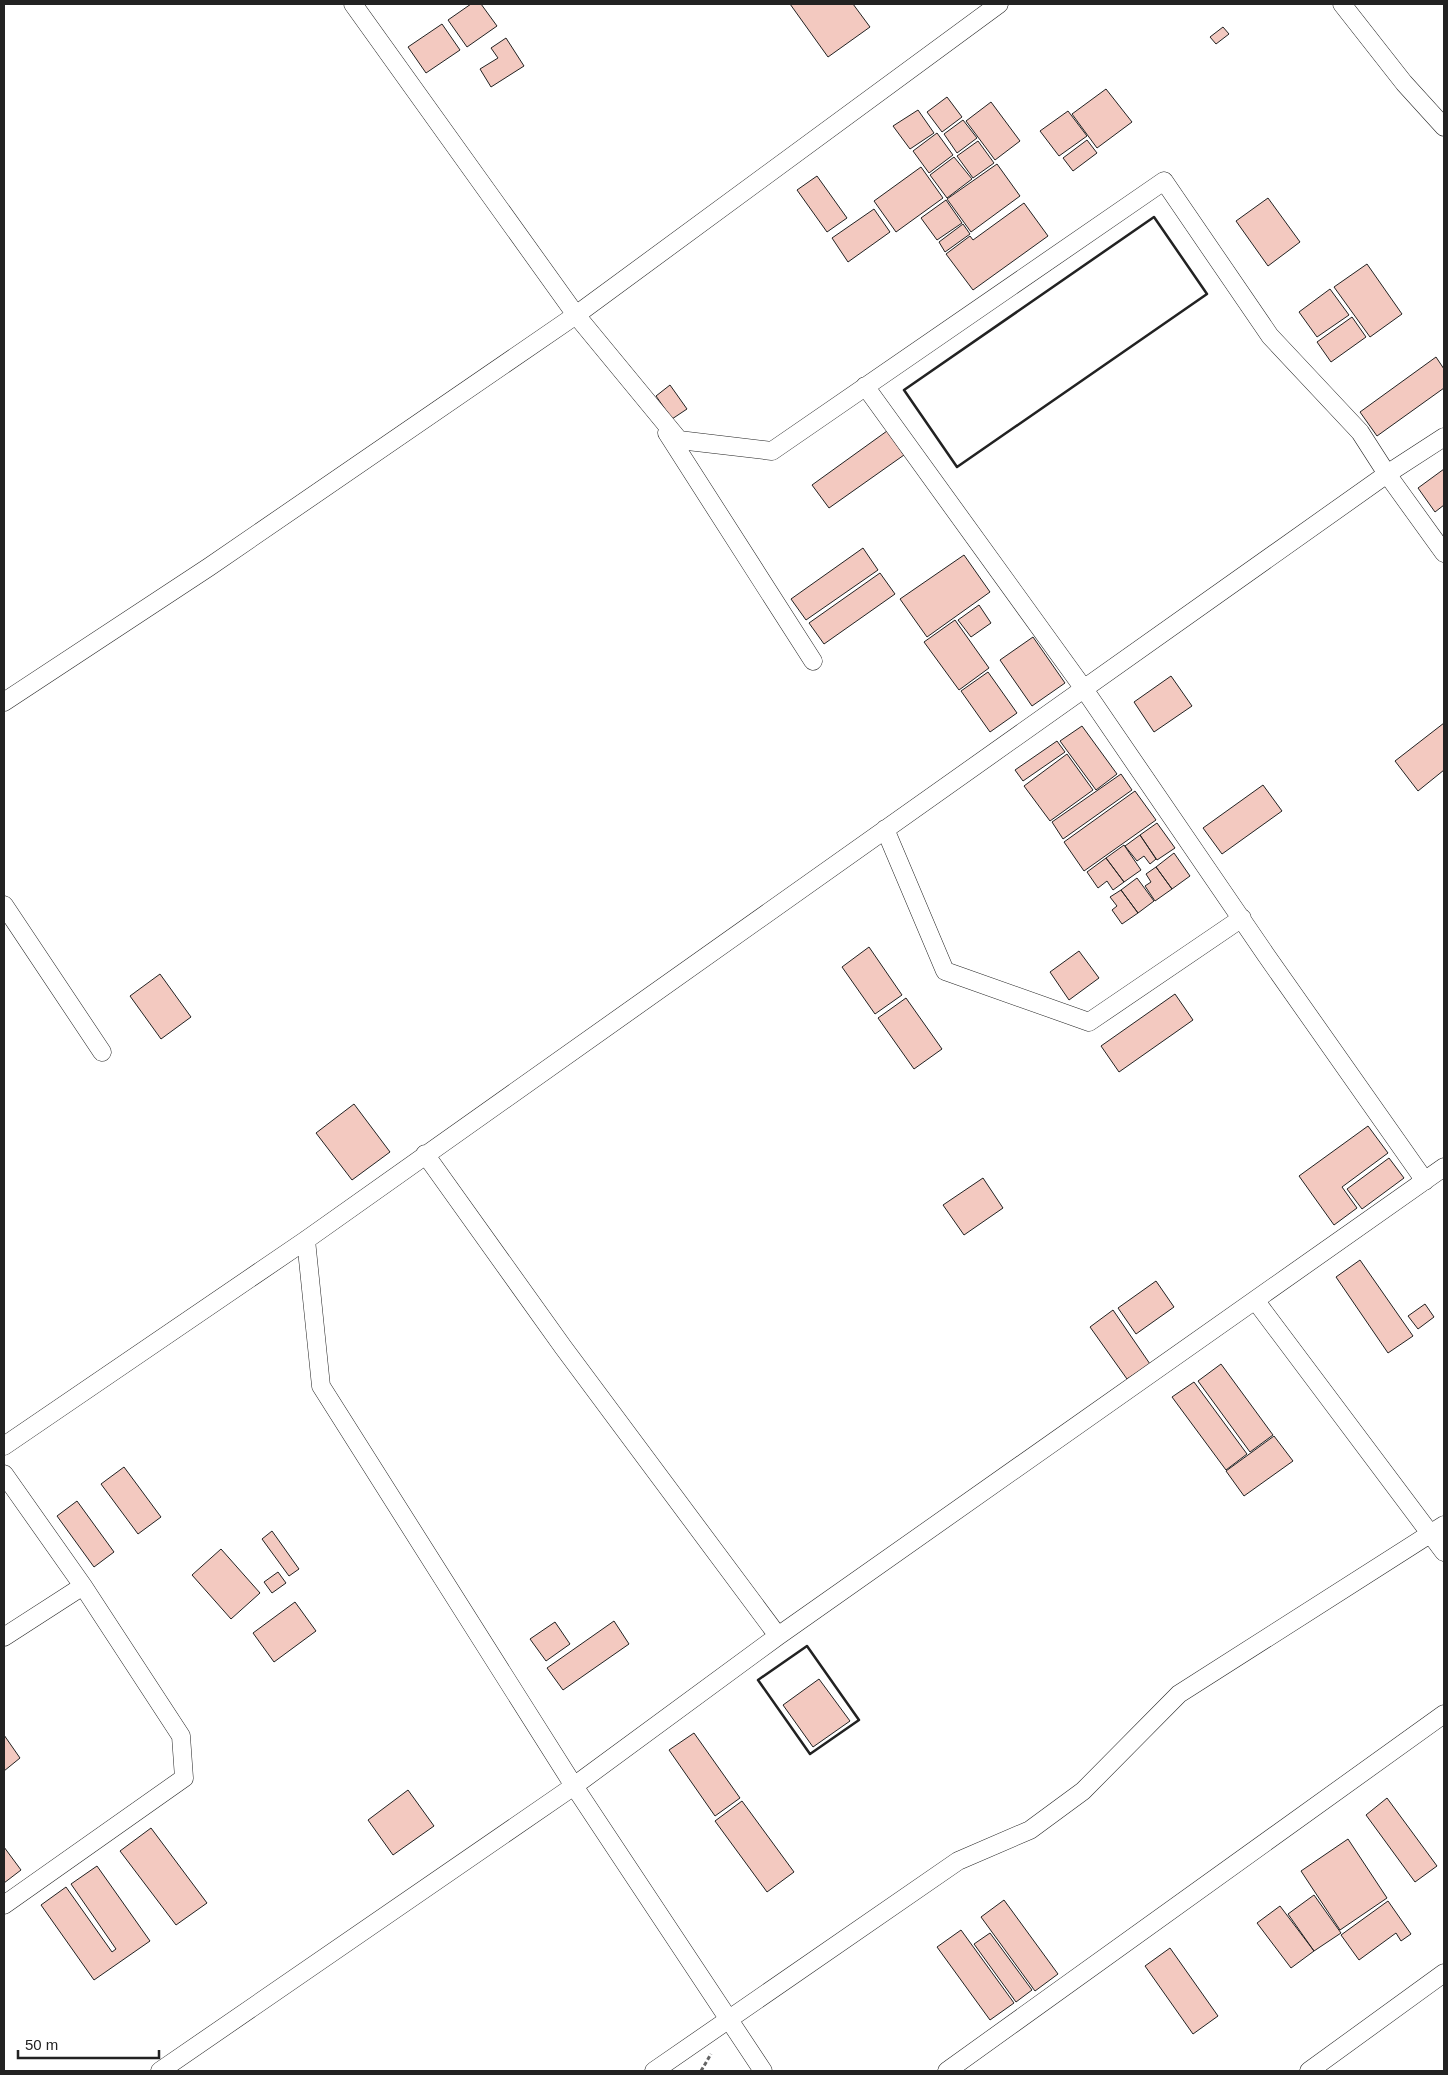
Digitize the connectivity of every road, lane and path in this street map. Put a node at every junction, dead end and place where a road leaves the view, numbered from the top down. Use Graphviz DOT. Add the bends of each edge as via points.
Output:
graph roads {
  1 [pos="353,4"];
  2 [pos="999,4"];
  3 [pos="1342,4"];
  4 [pos="1444,127"];
  5 [pos="576,315"];
  6 [pos="865,386"];
  7 [pos="648,404"];
  8 [pos="1444,437"];
  9 [pos="1387,474"];
  10 [pos="1444,553"];
  11 [pos="813,660"];
  12 [pos="1084,689"];
  13 [pos="4,702"];
  14 [pos="885,829"];
  15 [pos="4,905"];
  16 [pos="1242,918"];
  17 [pos="102,1052"];
  18 [pos="425,1154"];
  19 [pos="1444,1167"];
  20 [pos="1425,1181"];
  21 [pos="306,1240"];
  22 [pos="1255,1300"];
  23 [pos="4,1446"];
  24 [pos="4,1474"];
  25 [pos="1438,1530"];
  26 [pos="1444,1552"];
  27 [pos="83,1586"];
  28 [pos="778,1636"];
  29 [pos="4,1637"];
  30 [pos="1444,1714"];
  31 [pos="574,1786"];
  32 [pos="4,1905"];
  33 [pos="1444,1973"];
  34 [pos="730,2020"];
  35 [pos="160,2071"];
  36 [pos="654,2071"];
  37 [pos="763,2071"];
  38 [pos="947,2071"];
  39 [pos="1309,2071"];
  1 -- 5 [label="street"];
  2 -- 5 [label="street"];
  3 -- 4 [label="street" via="1404,83"];
  5 -- 7 [label="street"];
  5 -- 13 [label="street" via="209,567"];
  6 -- 7 [label="street" via="772,451 678,440"];
  6 -- 9 [label="street" via="1164,181 1270,336 1360,432"];
  6 -- 12 [label="street"];
  7 -- 11 [label="street"];
  8 -- 9 [label="street"];
  9 -- 10 [label="street"];
  9 -- 12 [label="street"];
  12 -- 14 [label="street"];
  12 -- 16 [label="street"];
  14 -- 16 [label="street" via="945,971 1089,1022"];
  14 -- 18 [label="street"];
  15 -- 17 [label="street"];
  16 -- 20 [label="street"];
  18 -- 21 [label="street"];
  18 -- 28 [label="street" via="563,1347"];
  19 -- 20 [label="street"];
  20 -- 22 [label="street"];
  21 -- 23 [label="street"];
  21 -- 31 [label="street" via="321,1386"];
  22 -- 25 [label="street"];
  22 -- 28 [label="street"];
  24 -- 27 [label="street"];
  25 -- 26 [label="street"];
  25 -- 34 [label="street" via="1180,1694 1083,1791 1030,1830 958,1861"];
  27 -- 29 [label="street"];
  27 -- 32 [label="street" via="181,1736 184,1778"];
  28 -- 31 [label="street"];
  30 -- 38 [label="street"];
  31 -- 34 [label="street"];
  31 -- 35 [label="street"];
  33 -- 39 [label="street"];
  34 -- 36 [label="street"];
  34 -- 37 [label="street"];
}
